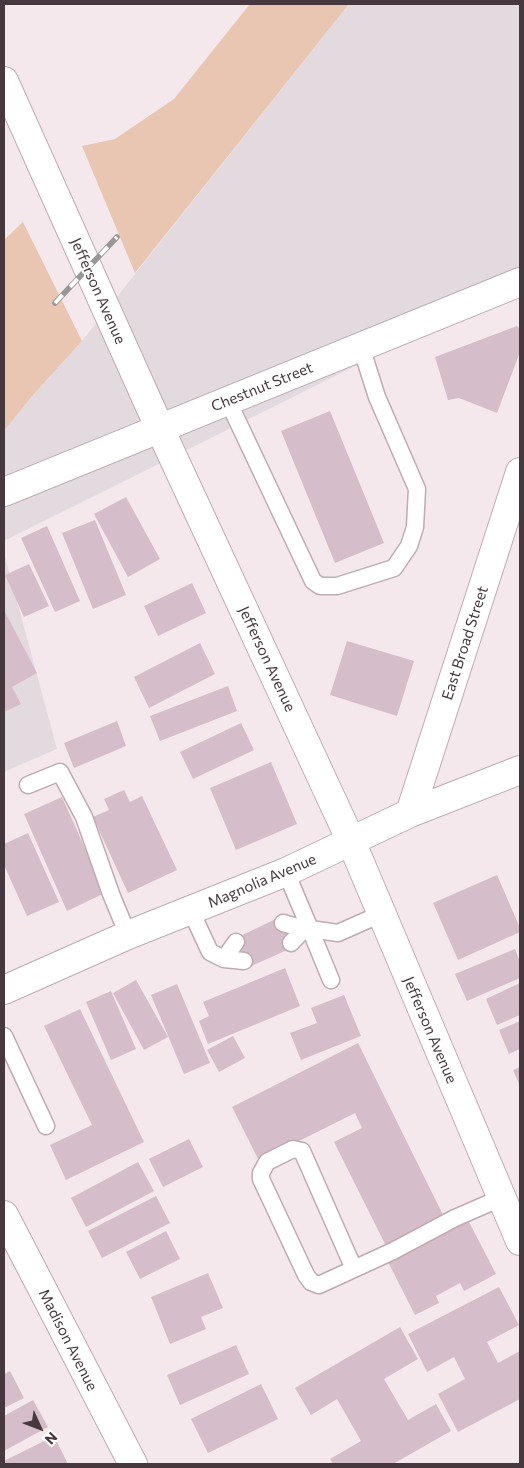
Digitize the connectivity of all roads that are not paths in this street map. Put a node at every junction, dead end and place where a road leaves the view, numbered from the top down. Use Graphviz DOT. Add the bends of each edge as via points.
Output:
graph roads {
  1 [pos="6,90"];
  2 [pos="520,282"];
  3 [pos="361,347"];
  4 [pos="228,401"];
  5 [pos="160,428"];
  6 [pos="520,472"];
  7 [pos="4,492"];
  8 [pos="520,770"];
  9 [pos="28,784"];
  10 [pos="410,813"];
  11 [pos="351,841"];
  12 [pos="286,872"];
  13 [pos="191,911"];
  14 [pos="381,914"];
  15 [pos="283,923"];
  16 [pos="307,929"];
  17 [pos="128,935"];
  18 [pos="236,942"];
  19 [pos="290,943"];
  20 [pos="224,959"];
  21 [pos="244,961"];
  22 [pos="331,980"];
  23 [pos="4,990"];
  24 [pos="6,1047"];
  25 [pos="46,1126"];
  26 [pos="502,1198"];
  27 [pos="4,1215"];
  28 [pos="520,1241"];
  29 [pos="354,1269"];
  30 [pos="133,1464"];
  1 -- 5 [label="street, Jefferson Avenue"];
  2 -- 3 [label="street, Chestnut Street"];
  3 -- 4 [label="street, Chestnut Street"];
  3 -- 4 [label="lane" via="417,488 415,528 409,546 394,568 337,586 320,586 313,581"];
  4 -- 5 [label="street, Chestnut Street"];
  5 -- 7 [label="street, Chestnut Street"];
  5 -- 11 [label="street, Jefferson Avenue"];
  6 -- 10 [label="street, East Broad Street"];
  8 -- 10 [label="street, Magnolia Avenue"];
  9 -- 17 [label="lane" via="60,772 84,817"];
  10 -- 11 [label="street, Magnolia Avenue"];
  11 -- 12 [label="street, Magnolia Avenue"];
  11 -- 14 [label="street, Jefferson Avenue"];
  12 -- 13 [label="street, Magnolia Avenue"];
  12 -- 16 [label="lane"];
  13 -- 17 [label="street, Magnolia Avenue"];
  13 -- 20 [label="lane" via="210,952"];
  14 -- 16 [label="lane" via="338,933"];
  14 -- 26 [label="street, Jefferson Avenue"];
  15 -- 16 [label="lane"];
  16 -- 19 [label="lane"];
  16 -- 22 [label="lane"];
  17 -- 23 [label="street, Magnolia Avenue"];
  18 -- 20 [label="lane"];
  20 -- 21 [label="lane"];
  24 -- 25 [label="lane"];
  26 -- 28 [label="street, Jefferson Avenue"];
  26 -- 29 [label="lane"];
  27 -- 30 [label="street, Madison Avenue"];
  29 -- 29 [label="lane" via="319,1285 311,1282 262,1179 261,1173 267,1162 293,1149 302,1150"];
}
